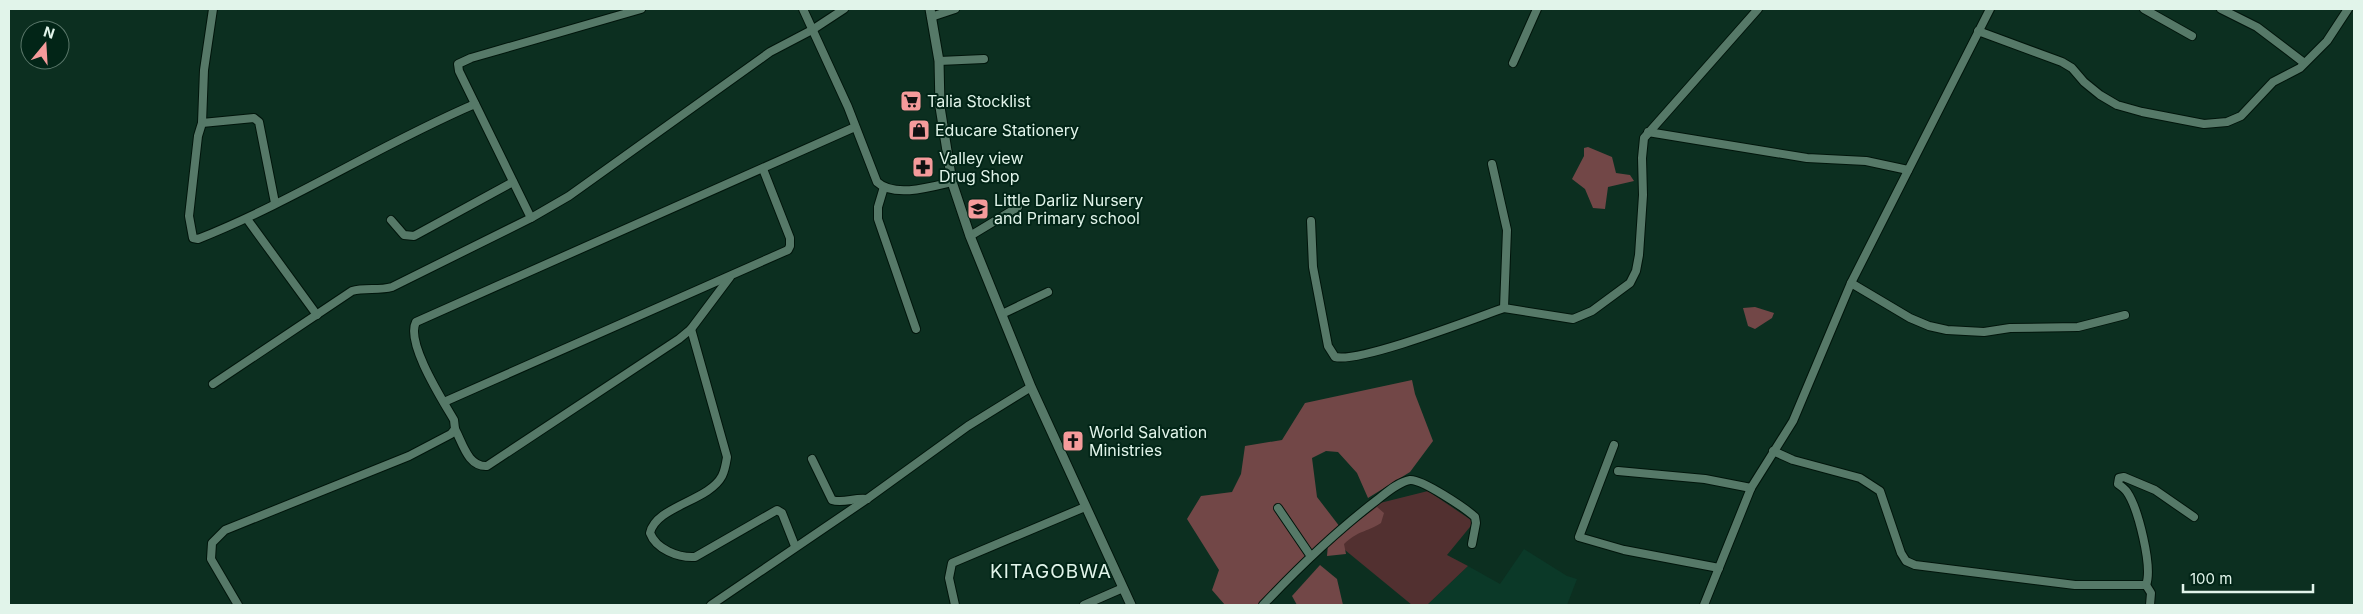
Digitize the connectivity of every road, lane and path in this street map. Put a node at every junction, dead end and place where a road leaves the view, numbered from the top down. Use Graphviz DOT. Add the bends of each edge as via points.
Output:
graph roads {
  1 [pos="213,9"];
  2 [pos="641,9"];
  3 [pos="803,9"];
  4 [pos="844,9"];
  5 [pos="955,9"];
  6 [pos="1537,9"];
  7 [pos="1747,9"];
  8 [pos="1990,9"];
  9 [pos="2144,9"];
  10 [pos="2221,9"];
  11 [pos="2348,9"];
  12 [pos="1757,10"];
  13 [pos="931,13"];
  14 [pos="812,30"];
  15 [pos="1978,30"];
  16 [pos="2192,36"];
  17 [pos="984,59"];
  18 [pos="939,62"];
  19 [pos="2303,62"];
  20 [pos="1513,63"];
  21 [pos="476,104"];
  22 [pos="202,123"];
  23 [pos="855,126"];
  24 [pos="1648,132"];
  25 [pos="1492,164"];
  26 [pos="763,169"];
  27 [pos="1908,170"];
  28 [pos="513,182"];
  29 [pos="952,182"];
  30 [pos="884,187"];
  31 [pos="275,203"];
  32 [pos="1018,207"];
  33 [pos="531,218"];
  34 [pos="247,219"];
  35 [pos="391,220"];
  36 [pos="1311,221"];
  37 [pos="970,236"];
  38 [pos="731,275"];
  39 [pos="1851,283"];
  40 [pos="1048,292"];
  41 [pos="1504,308"];
  42 [pos="1002,314"];
  43 [pos="317,315"];
  44 [pos="2125,316"];
  45 [pos="691,329"];
  46 [pos="916,329"];
  47 [pos="213,384"];
  48 [pos="1031,388"];
  49 [pos="444,402"];
  50 [pos="455,429"];
  51 [pos="1614,445"];
  52 [pos="1773,451"];
  53 [pos="812,459"];
  54 [pos="1618,471"];
  55 [pos="1751,488"];
  56 [pos="867,499"];
  57 [pos="1085,507"];
  58 [pos="1278,508"];
  59 [pos="2194,517"];
  60 [pos="1472,544"];
  61 [pos="795,546"];
  62 [pos="1310,555"];
  63 [pos="1719,568"];
  64 [pos="2146,586"];
  65 [pos="1123,588"];
  66 [pos="238,605"];
  67 [pos="711,605"];
  68 [pos="955,605"];
  69 [pos="1084,605"];
  70 [pos="1131,605"];
  71 [pos="1263,605"];
  72 [pos="1704,605"];
  73 [pos="2150,605"];
  1 -- 22 [label="street" via="204,70"];
  2 -- 21 [label="street" via="462,60 458,64 460,71"];
  3 -- 14 [label="street"];
  4 -- 14 [label="street"];
  5 -- 13 [label="street"];
  6 -- 20 [label="street"];
  7 -- 12 [label="street"];
  8 -- 15 [label="street"];
  9 -- 16 [label="street"];
  10 -- 19 [label="street" via="2257,27"];
  11 -- 19 [label="street" via="2327,41"];
  12 -- 24 [label="street"];
  13 -- 18 [label="street"];
  14 -- 23 [label="street"];
  14 -- 33 [label="street" via="776,49 569,196"];
  15 -- 19 [label="street" via="2062,62 2100,95 2117,105 2204,124 2227,122 2240,116 2273,82 2300,68"];
  15 -- 27 [label="street"];
  17 -- 18 [label="street"];
  18 -- 29 [label="street" via="940,107"];
  21 -- 28 [label="street"];
  21 -- 31 [label="street" via="441,118"];
  22 -- 31 [label="street" via="254,118 259,122"];
  22 -- 34 [label="street" via="189,216 192,238 198,239"];
  23 -- 26 [label="street"];
  23 -- 30 [label="street" via="877,182"];
  24 -- 27 [label="street" via="1808,158 1866,161"];
  24 -- 41 [label="street" via="1642,143 1639,255 1630,283 1592,312 1573,319"];
  25 -- 41 [label="street" via="1507,230"];
  26 -- 38 [label="street" via="790,238 790,246 782,253"];
  26 -- 49 [label="street" via="421,318 412,331"];
  27 -- 39 [label="street"];
  28 -- 33 [label="street"];
  28 -- 35 [label="street" via="414,236 404,235"];
  29 -- 30 [label="street" via="902,190"];
  29 -- 37 [label="street"];
  30 -- 46 [label="street" via="878,219"];
  31 -- 34 [label="street"];
  32 -- 37 [label="street"];
  33 -- 43 [label="street" via="392,287 352,292"];
  34 -- 43 [label="street"];
  36 -- 41 [label="street" via="1313,267 1328,346 1335,357 1346,358 1407,342"];
  37 -- 42 [label="street"];
  38 -- 45 [label="street"];
  38 -- 49 [label="street"];
  39 -- 44 [label="street" via="1910,318 1947,330 1984,332 2010,328 2078,327"];
  39 -- 52 [label="street" via="1793,422"];
  40 -- 42 [label="street"];
  42 -- 48 [label="street"];
  43 -- 47 [label="street"];
  45 -- 50 [label="street" via="669,347 487,466 473,463"];
  45 -- 61 [label="street" via="727,457 725,469 714,487 655,522 650,533 653,540 671,552 695,557 777,510 782,513"];
  48 -- 56 [label="street" via="968,426"];
  48 -- 57 [label="street"];
  49 -- 50 [label="street"];
  50 -- 66 [label="street" via="409,456 224,530 212,543 211,559"];
  51 -- 63 [label="street" via="1579,537 1624,550"];
  52 -- 55 [label="street"];
  52 -- 64 [label="street" via="1793,460 1860,478 1880,491 1901,552 1906,561 1915,565 2075,585"];
  53 -- 56 [label="street" via="832,500"];
  54 -- 55 [label="street" via="1705,479"];
  55 -- 63 [label="street"];
  56 -- 61 [label="street"];
  57 -- 65 [label="street"];
  57 -- 68 [label="street" via="952,563 949,578"];
  58 -- 62 [label="street"];
  59 -- 64 [label="street" via="2155,490 2120,478 2118,484 2127,492 2142,530 2148,574"];
  60 -- 62 [label="street" via="1475,517 1423,484 1408,480 1395,486"];
  61 -- 67 [label="street"];
  62 -- 71 [label="street"];
  63 -- 72 [label="street"];
  64 -- 73 [label="street" via="2151,593"];
  65 -- 69 [label="street"];
  65 -- 70 [label="street"];
}
